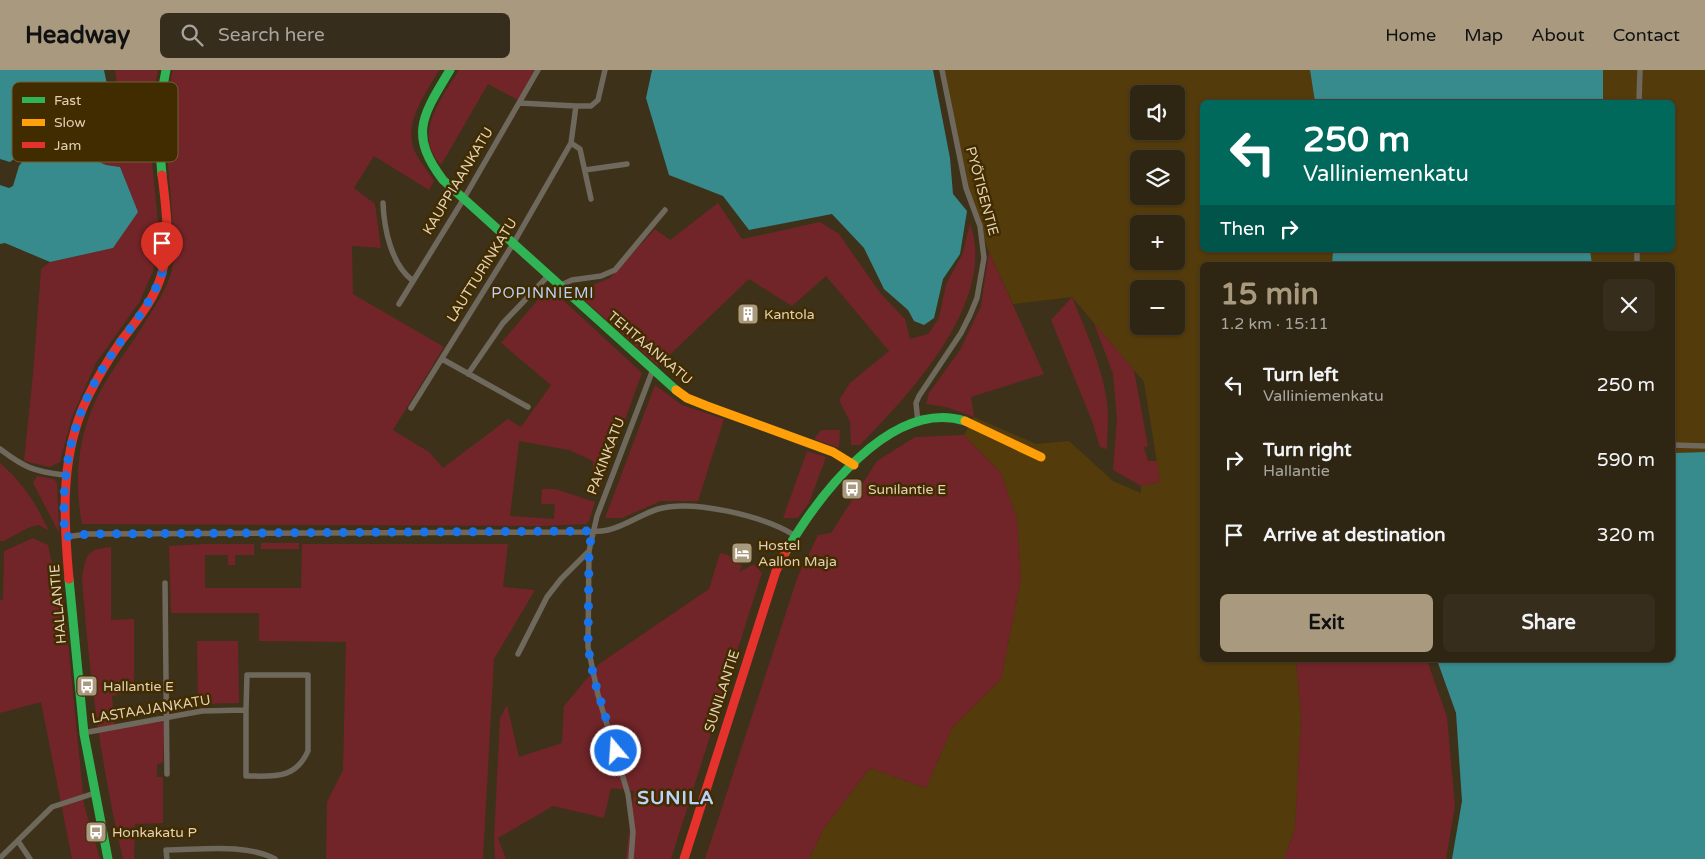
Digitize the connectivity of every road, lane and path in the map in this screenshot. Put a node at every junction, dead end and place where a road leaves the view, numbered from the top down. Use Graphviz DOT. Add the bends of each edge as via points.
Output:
graph roads {
  1 [pos="166,70"];
  2 [pos="450,70"];
  3 [pos="538,70"];
  4 [pos="605,70"];
  5 [pos="942,70"];
  6 [pos="1640,70"];
  7 [pos="162,82"];
  8 [pos="1639,100"];
  9 [pos="519,103"];
  10 [pos="576,106"];
  11 [pos="571,142"];
  12 [pos="161,162"];
  13 [pos="627,164"];
  14 [pos="585,170"];
  15 [pos="590,199"];
  16 [pos="463,200"];
  17 [pos="383,203"];
  18 [pos="665,210"];
  19 [pos="513,244"];
  20 [pos="548,276"];
  21 [pos="412,280"];
  22 [pos="559,286"];
  23 [pos="399,304"];
  24 [pos="442,359"];
  25 [pos="652,372"];
  26 [pos="468,374"];
  27 [pos="528,406"];
  28 [pos="411,408"];
  29 [pos="918,422"];
  30 [pos="1675,445"];
  31 [pos="1705,446"];
  32 [pos="0,449"];
  33 [pos="1041,457"];
  34 [pos="854,465"];
  35 [pos="64,475"];
  36 [pos="592,531"];
  37 [pos="794,535"];
  38 [pos="65,537"];
  39 [pos="589,551"];
  40 [pos="165,583"];
  41 [pos="518,654"];
  42 [pos="246,710"];
  43 [pos="168,717"];
  44 [pos="83,733"];
  45 [pos="167,774"];
  46 [pos="92,794"];
  47 [pos="18,841"];
  48 [pos="0,858"];
  49 [pos="30,859"];
  50 [pos="108,859"];
  51 [pos="167,859"];
  52 [pos="275,859"];
  53 [pos="631,859"];
  54 [pos="684,859"];
  1 -- 7 [label="street, HALLANTIE"];
  2 -- 16 [label="street, TEHTAANKATU" via="428,108 421,129 421,144 433,170"];
  3 -- 9 [label="street, KAUPPIAANKATU"];
  4 -- 10 [label="street" via="595,104"];
  5 -- 29 [label="street, PYÖTISENTIE" via="966,188 980,226 984,258 977,298 970,315 918,396"];
  6 -- 8 [label="street"];
  9 -- 10 [label="street"];
  9 -- 16 [label="street, KAUPPIAANKATU"];
  10 -- 11 [label="street"];
  11 -- 14 [label="street" via="580,149"];
  11 -- 19 [label="street, LAUTTURINKATU"];
  12 -- 35 [label="street, HALLANTIE" via="167,234 162,273 151,297 92,388 74,431"];
  13 -- 14 [label="street"];
  14 -- 15 [label="street"];
  16 -- 19 [label="street, TEHTAANKATU"];
  16 -- 21 [label="street, KAUPPIAANKATU"];
  17 -- 21 [label="street" via="384,221 392,248 403,274"];
  18 -- 22 [label="street" via="615,270"];
  19 -- 20 [label="street, TEHTAANKATU"];
  19 -- 24 [label="street, LAUTTURINKATU"];
  20 -- 22 [label="street, TEHTAANKATU"];
  20 -- 26 [label="street" via="503,324"];
  21 -- 23 [label="street, KAUPPIAANKATU"];
  22 -- 25 [label="street, TEHTAANKATU"];
  24 -- 26 [label="street"];
  24 -- 28 [label="street, LAUTTURINKATU"];
  25 -- 34 [label="street, TEHTAANKATU" via="687,398 833,452"];
  25 -- 36 [label="street, PAKINKATU"];
  26 -- 27 [label="street"];
  29 -- 33 [label="street" via="951,418"];
  29 -- 34 [label="street" via="883,438"];
  30 -- 31 [label="street"];
  32 -- 35 [label="street" via="36,472"];
  34 -- 37 [label="street, SUNILANTIE"];
  35 -- 38 [label="street, HALLANTIE"];
  36 -- 37 [label="street" via="610,529 671,506 694,505 763,522"];
  36 -- 38 [label="street" via="88,534"];
  36 -- 39 [label="street, PAKINKATU"];
  37 -- 54 [label="street, SUNILANTIE" via="776,571"];
  38 -- 44 [label="street, HALLANTIE"];
  39 -- 41 [label="street" via="548,597"];
  39 -- 53 [label="street, PAKINKATU" via="588,647 594,679 628,794 633,832"];
  40 -- 43 [label="street"];
  42 -- 42 [label="street" via="246,776 277,776 291,772 303,762 308,751 308,675 247,675"];
  42 -- 43 [label="street, LASTAAJANKATU" via="202,710"];
  43 -- 44 [label="street, LASTAAJANKATU"];
  43 -- 45 [label="street"];
  44 -- 46 [label="street, HALLANTIE"];
  46 -- 47 [label="street" via="52,807"];
  46 -- 50 [label="street, HALLANTIE"];
  47 -- 48 [label="street"];
  47 -- 49 [label="street"];
  51 -- 52 [label="street" via="166,850 250,850"];
}
